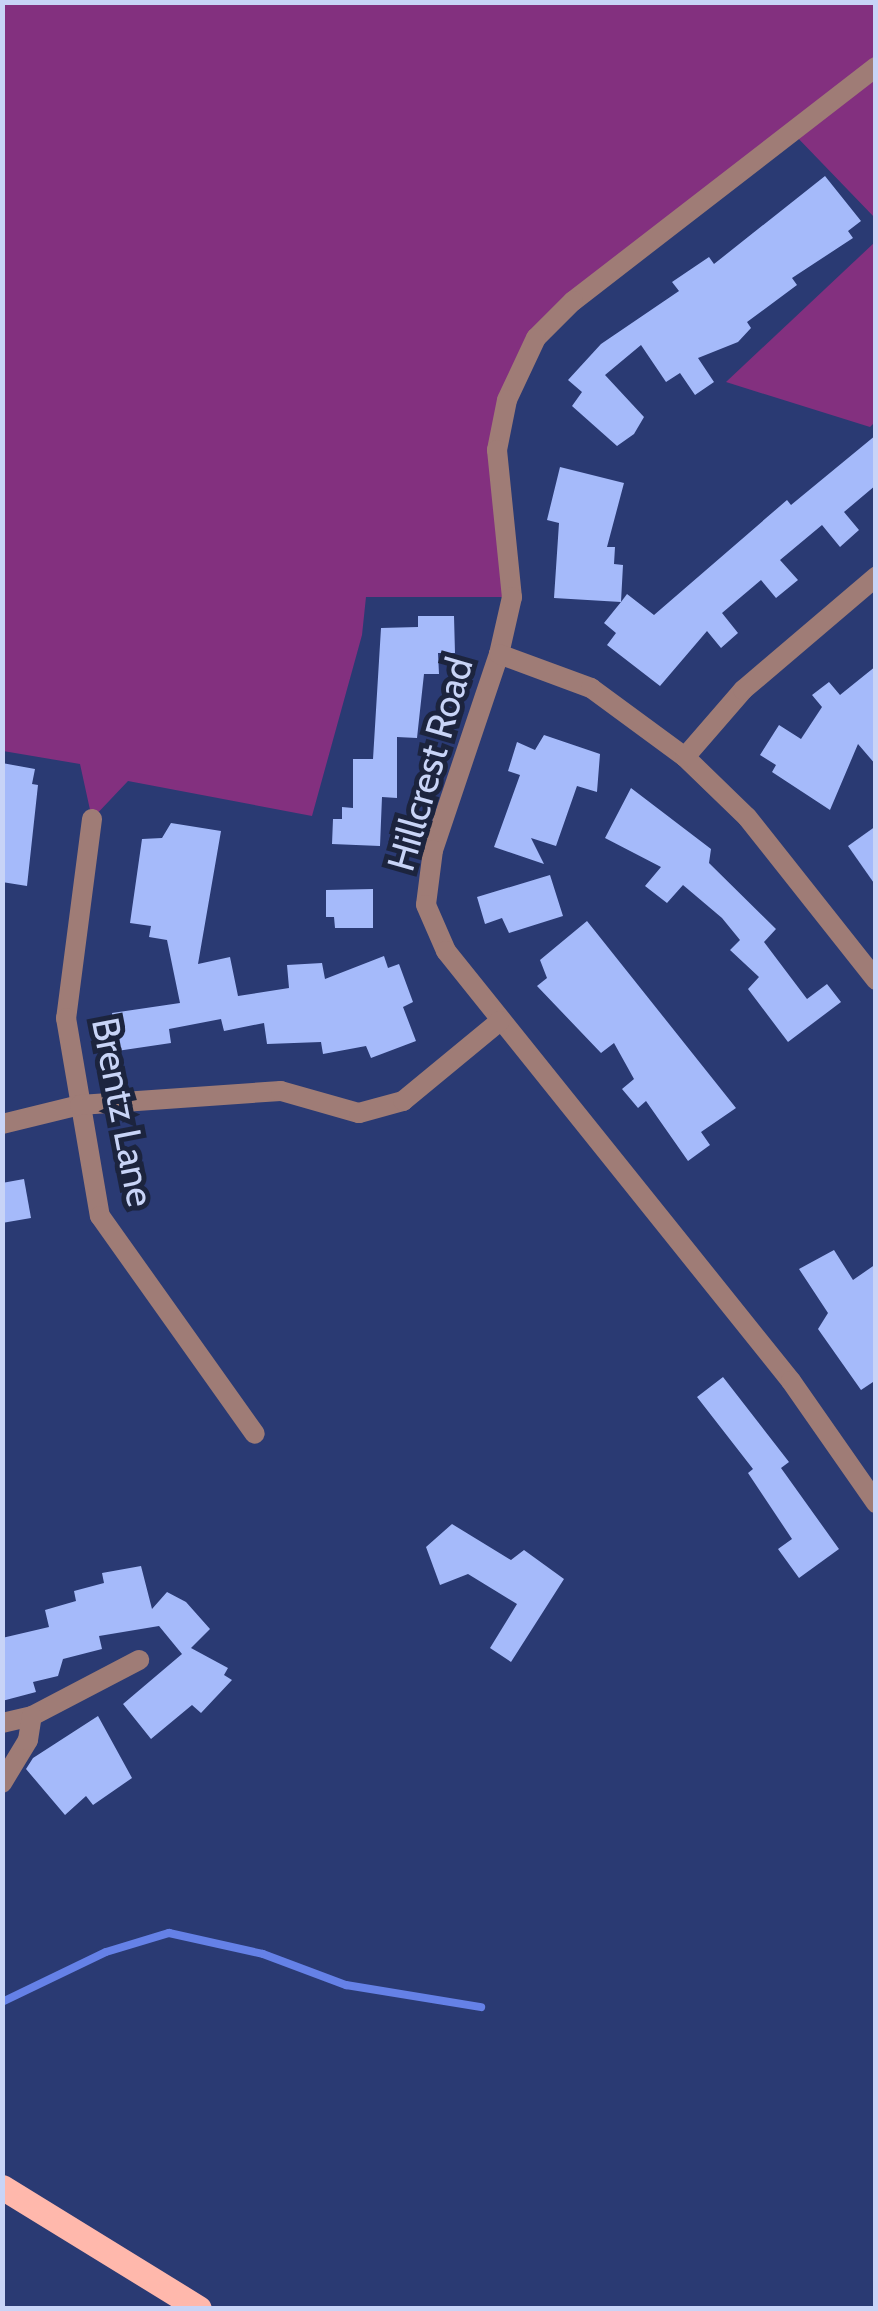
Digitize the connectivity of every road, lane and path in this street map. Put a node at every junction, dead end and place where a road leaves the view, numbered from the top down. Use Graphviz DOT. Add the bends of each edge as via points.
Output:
graph roads {
  1 [pos="876,67"];
  2 [pos="876,577"];
  3 [pos="499,654"];
  4 [pos="685,757"];
  5 [pos="92,819"];
  6 [pos="876,980"];
  7 [pos="500,1021"];
  8 [pos="80,1105"];
  9 [pos="2,1124"];
  10 [pos="255,1434"];
  11 [pos="876,1503"];
  12 [pos="140,1660"];
  13 [pos="32,1716"];
  14 [pos="2,1723"];
  15 [pos="2,1784"];
  16 [pos="2,2188"];
  17 [pos="199,2308"];
  1 -- 3 [label="street, Hillcrest Road" via="573,301 536,338 508,400 497,450 512,596"];
  2 -- 4 [label="street" via="743,690"];
  3 -- 4 [label="street" via="591,688"];
  3 -- 7 [label="street, Hillcrest Road" via="433,850 426,905 446,951"];
  4 -- 6 [label="street" via="746,817"];
  5 -- 8 [label="street, Brentz Lane" via="66,1018"];
  7 -- 8 [label="street" via="403,1101 359,1113 281,1091"];
  7 -- 11 [label="street, Hillcrest Road" via="792,1381"];
  8 -- 9 [label="street"];
  8 -- 10 [label="street, Brentz Lane" via="100,1216"];
  12 -- 13 [label="street"];
  13 -- 14 [label="street"];
  13 -- 15 [label="street" via="28,1740"];
  16 -- 17 [label="main road"];
}
